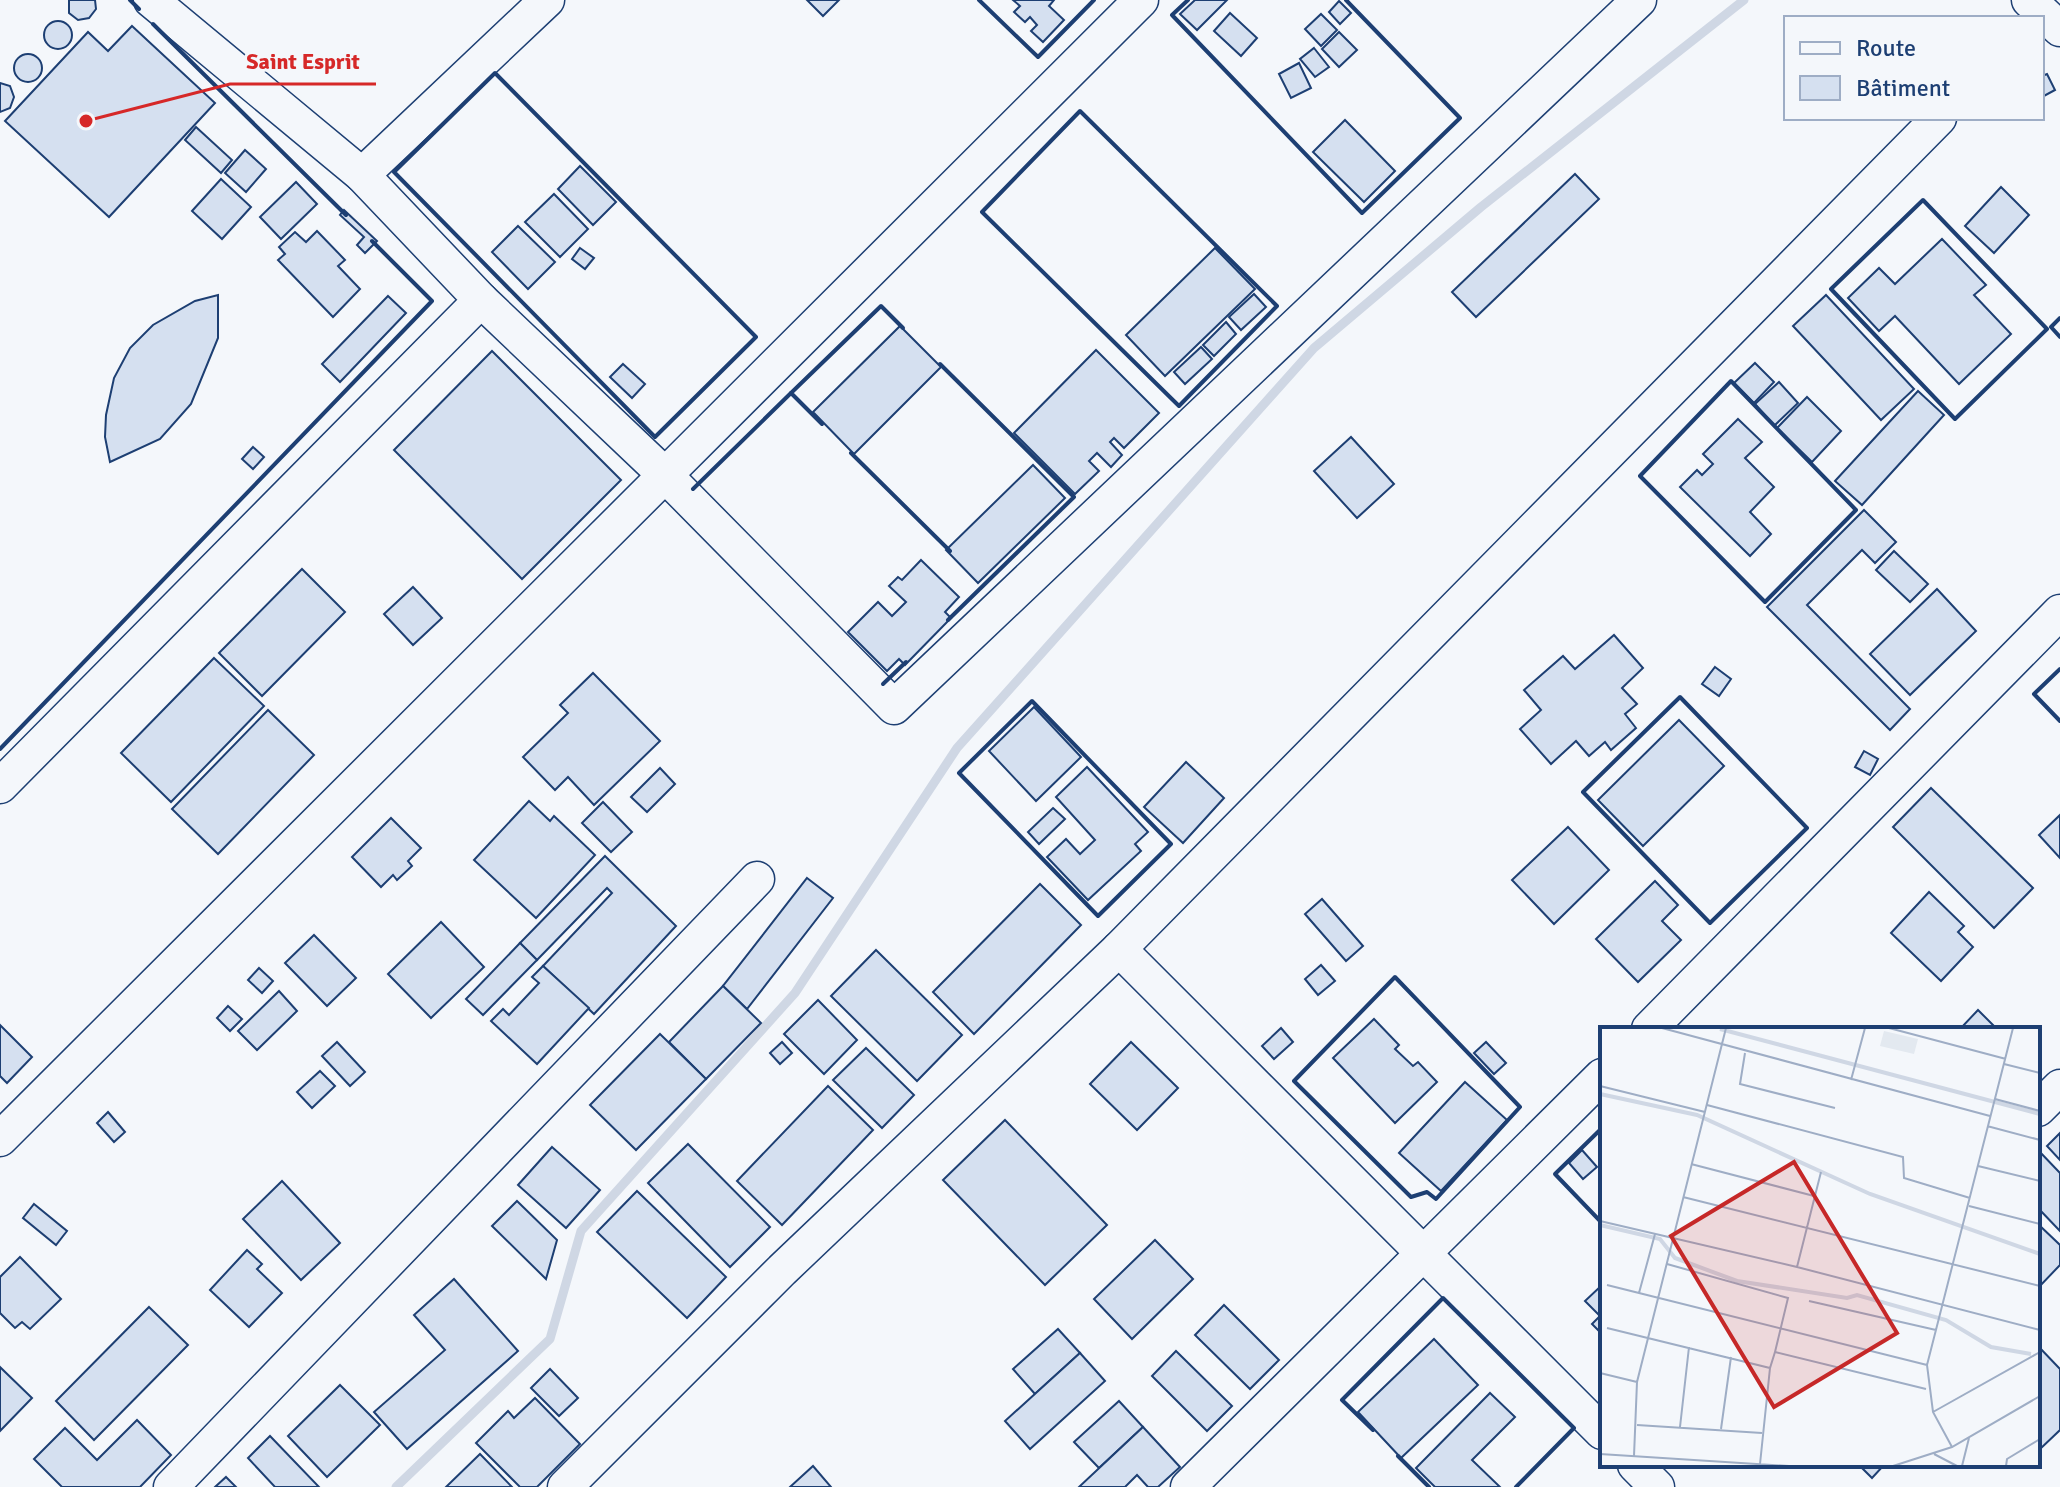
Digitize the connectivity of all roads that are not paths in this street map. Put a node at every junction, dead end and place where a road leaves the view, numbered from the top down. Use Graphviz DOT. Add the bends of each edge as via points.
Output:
graph roads {
  1 [pos="151,0"];
  2 [pos="547,0"];
  3 [pos="1141,0"];
  4 [pos="1639,0"];
  5 [pos="1937,120"];
  6 [pos="362,175"];
  7 [pos="481,300"];
  8 [pos="665,475"];
  9 [pos="2060,612"];
  10 [pos="0,786"];
  11 [pos="757,879"];
  12 [pos="1119,949"];
  13 [pos="1651,1027"];
  14 [pos="1600,1078"];
  15 [pos="2060,1087"];
  16 [pos="2040,1107"];
  17 [pos="0,1139"];
  18 [pos="1424,1255"];
  19 [pos="1600,1430"];
  20 [pos="1637,1467"];
  21 [pos="1677,1467"];
  22 [pos="171,1487"];
  23 [pos="565,1487"];
  24 [pos="1188,1487"];
  25 [pos="1657,1487"];
  1 -- 6 [label="street"];
  2 -- 6 [label="street"];
  3 -- 8 [label="street"];
  4 -- 8 [label="street" via="898,705 889,704"];
  5 -- 12 [label="street"];
  6 -- 7 [label="street"];
  7 -- 8 [label="street"];
  7 -- 10 [label="street"];
  8 -- 17 [label="street"];
  9 -- 13 [label="street"];
  11 -- 22 [label="street"];
  12 -- 18 [label="street"];
  12 -- 23 [label="street" via="782,1270"];
  14 -- 18 [label="street"];
  15 -- 16 [label="street"];
  18 -- 19 [label="street"];
  18 -- 24 [label="street"];
  20 -- 25 [label="street"];
  21 -- 25 [label="street"];
}
